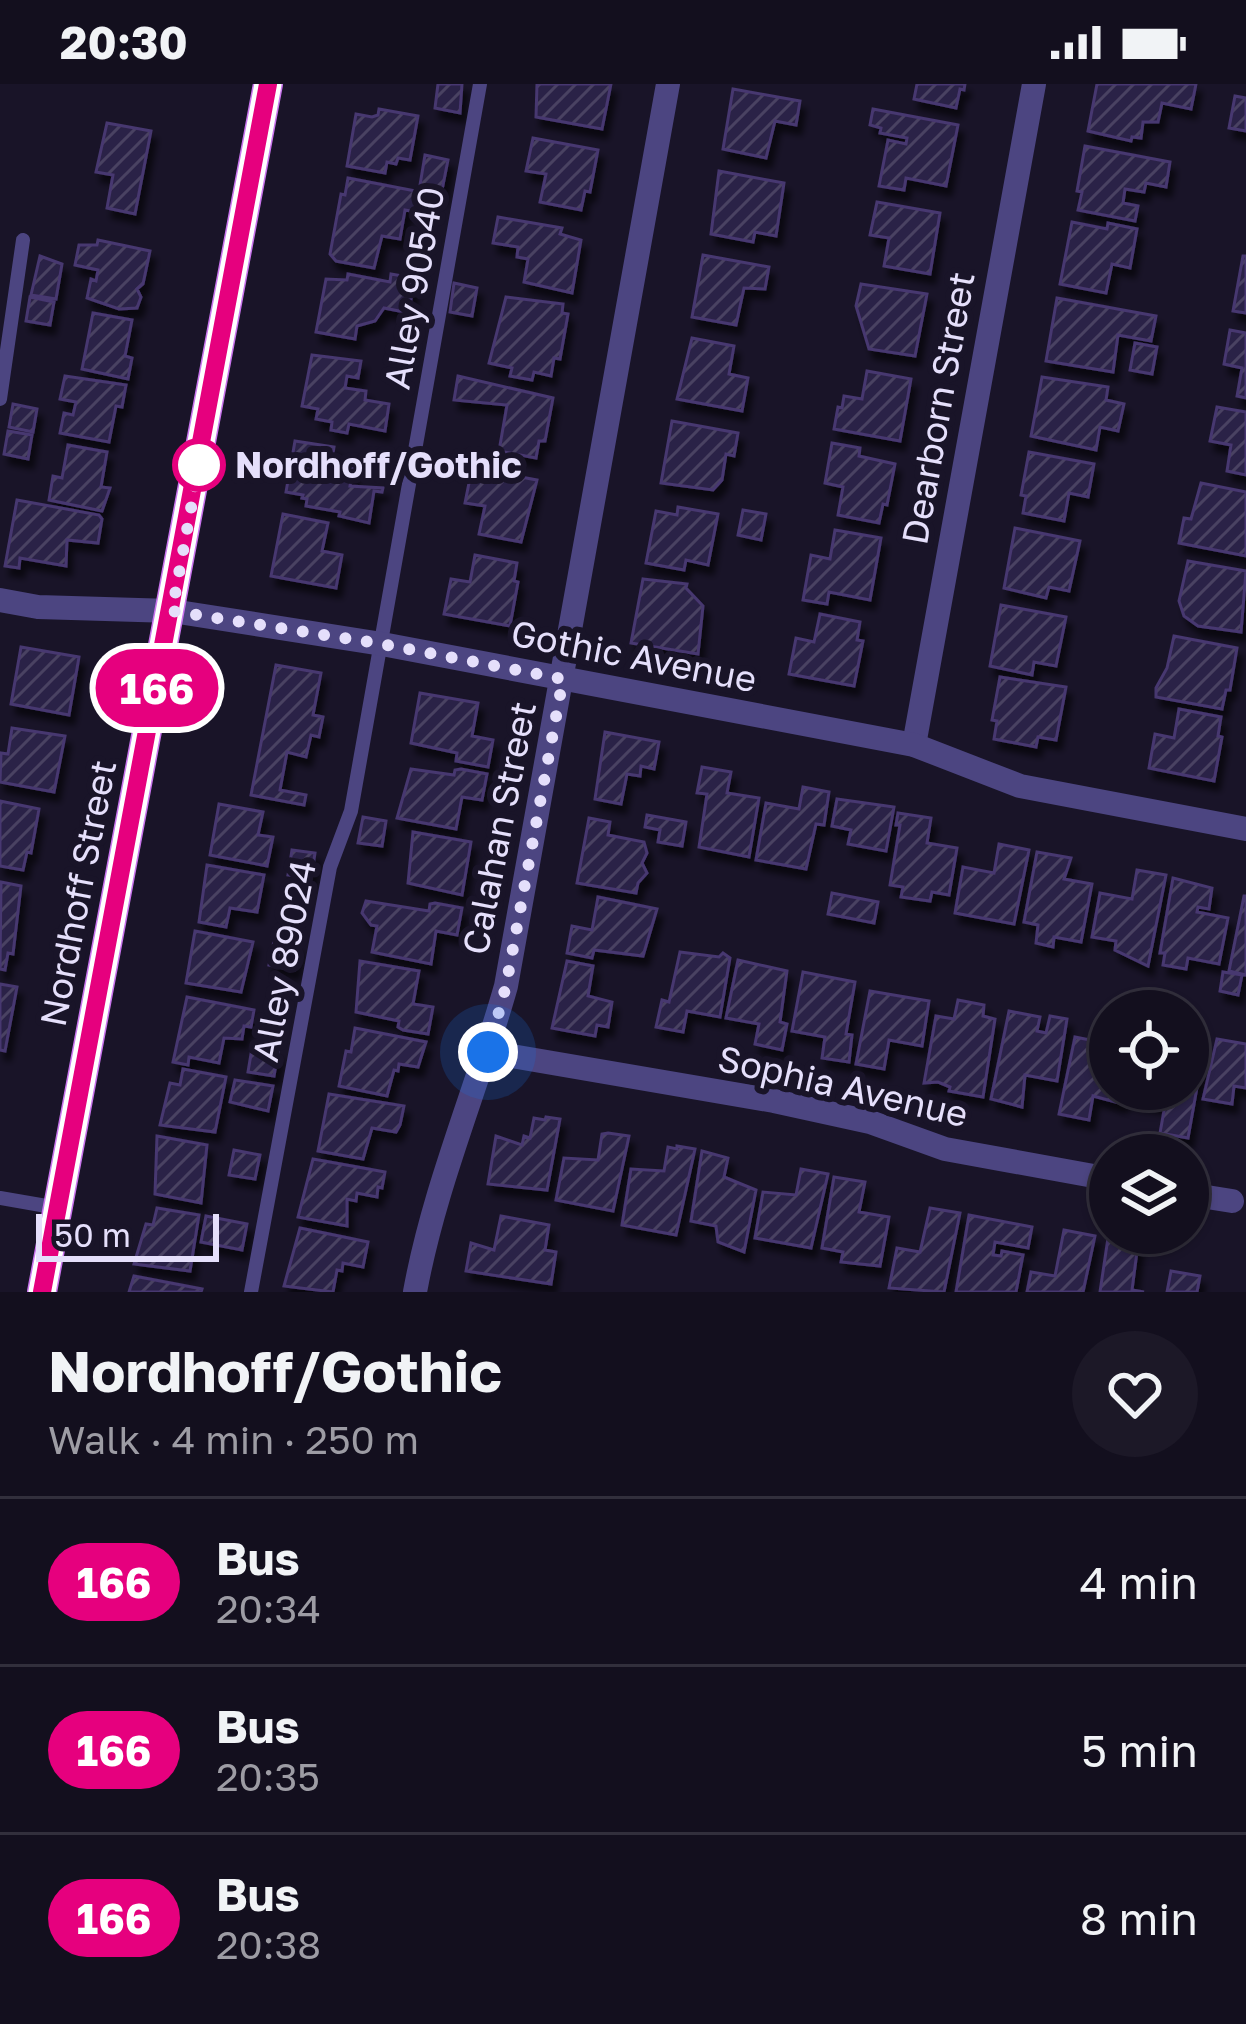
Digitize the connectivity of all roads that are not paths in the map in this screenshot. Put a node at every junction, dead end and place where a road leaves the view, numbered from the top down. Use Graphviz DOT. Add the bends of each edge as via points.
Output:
graph roads {
  1 [pos="268,84"];
  2 [pos="480,84"];
  3 [pos="668,84"];
  4 [pos="1034,84"];
  5 [pos="23,240"];
  6 [pos="0,399"];
  7 [pos="0,600"];
  8 [pos="172,611"];
  9 [pos="382,644"];
  10 [pos="563,679"];
  11 [pos="914,745"];
  12 [pos="1246,829"];
  13 [pos="488,1052"];
  14 [pos="1089,1176"];
  15 [pos="1209,1197"];
  16 [pos="0,1198"];
  17 [pos="1232,1201"];
  18 [pos="58,1208"];
  19 [pos="42,1292"];
  20 [pos="251,1292"];
  21 [pos="415,1292"];
  1 -- 8 [label="main road, Nordhoff Street"];
  2 -- 9 [label="lane, Alley 90540"];
  3 -- 10 [label="street, Calahan Street"];
  4 -- 11 [label="street, Dearborn Street"];
  5 -- 6 [label="lane"];
  7 -- 8 [label="street, Gothic Avenue"];
  8 -- 9 [label="street, Gothic Avenue"];
  8 -- 18 [label="main road, Nordhoff Street"];
  9 -- 10 [label="street, Gothic Avenue"];
  9 -- 20 [label="lane, Alley 89024" via="351,811 330,866"];
  10 -- 11 [label="street, Gothic Avenue"];
  10 -- 13 [label="street, Calahan Street"];
  11 -- 12 [label="street, Gothic Avenue" via="1020,786"];
  13 -- 14 [label="street, Sophia Avenue" via="774,1101 945,1149"];
  13 -- 21 [label="street, Calahan Street" via="430,1217"];
  15 -- 17 [label="street"];
  16 -- 18 [label="lane"];
  18 -- 19 [label="main road, Nordhoff Street"];
}
